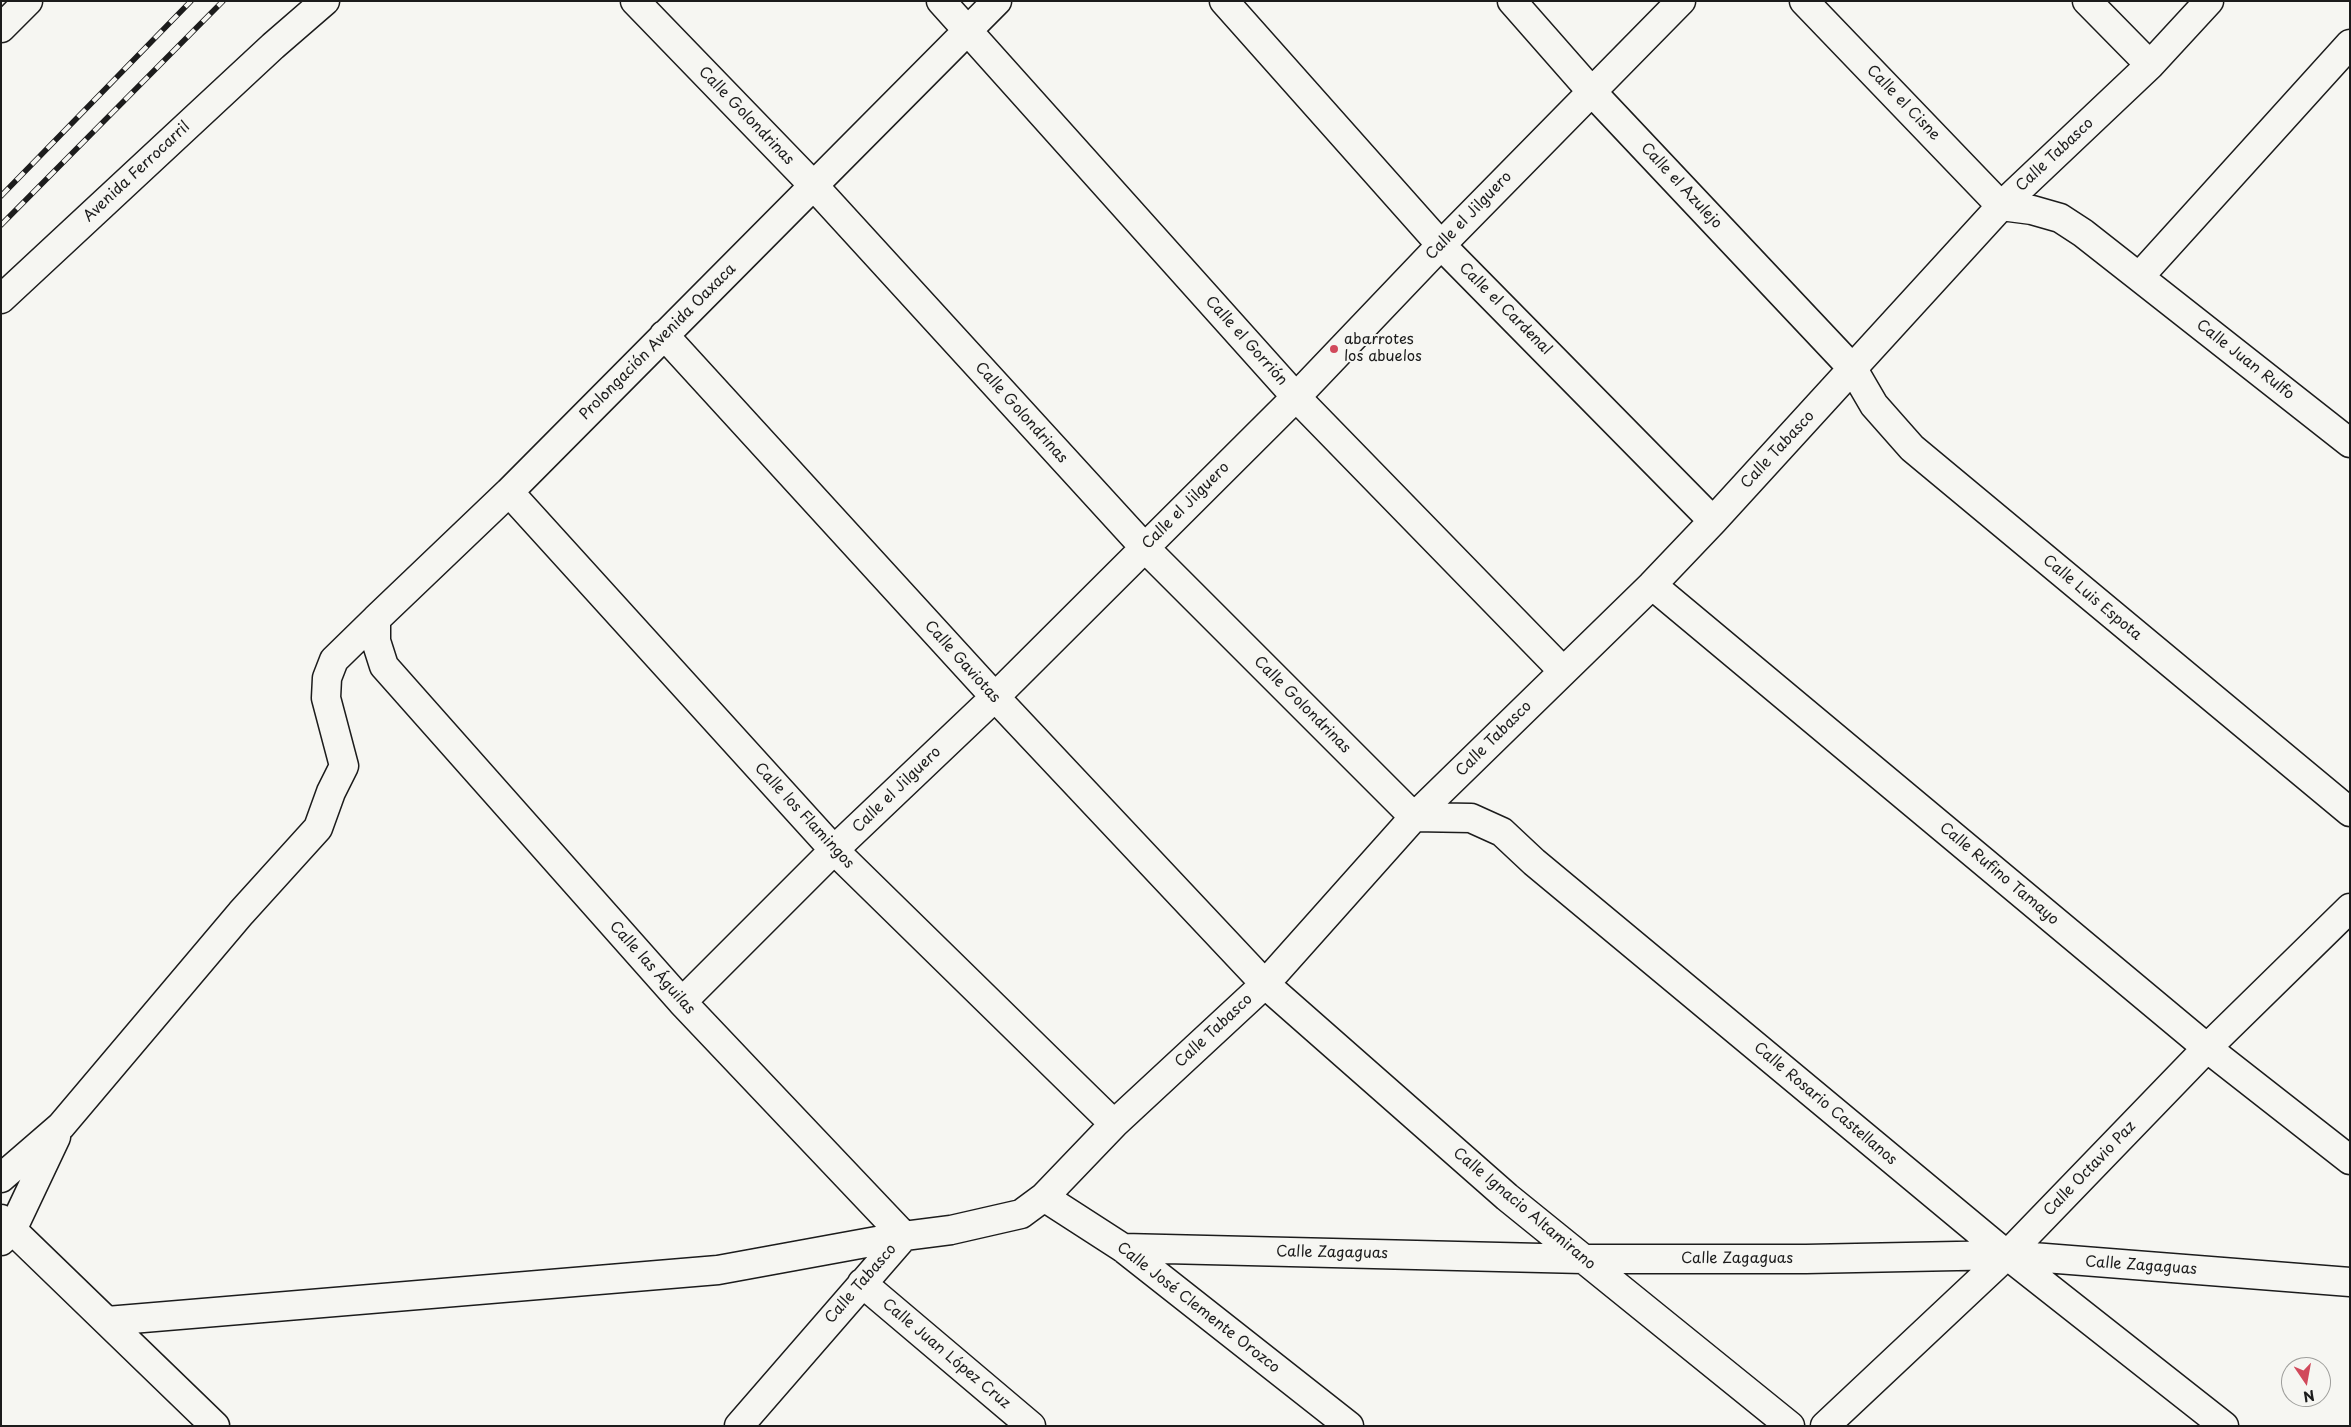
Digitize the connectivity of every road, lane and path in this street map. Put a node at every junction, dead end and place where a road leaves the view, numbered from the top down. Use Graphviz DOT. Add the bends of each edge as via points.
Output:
graph roads {
  1 [pos="28,1"];
  2 [pos="325,1"];
  3 [pos="635,1"];
  4 [pos="941,1"];
  5 [pos="997,1"];
  6 [pos="1224,1"];
  7 [pos="1512,1"];
  8 [pos="1681,1"];
  9 [pos="1804,1"];
  10 [pos="2087,1"];
  11 [pos="2209,1"];
  12 [pos="1,28"];
  13 [pos="968,30"];
  14 [pos="2344,61"];
  15 [pos="2150,65"];
  16 [pos="1592,92"];
  17 [pos="814,186"];
  18 [pos="2001,206"];
  19 [pos="1441,245"];
  20 [pos="2139,277"];
  21 [pos="1,299"];
  22 [pos="664,335"];
  23 [pos="1853,368"];
  24 [pos="1296,397"];
  25 [pos="2350,443"];
  26 [pos="509,492"];
  27 [pos="1713,521"];
  28 [pos="1145,548"];
  29 [pos="1652,585"];
  30 [pos="376,619"];
  31 [pos="1564,671"];
  32 [pos="994,697"];
  33 [pos="2350,812"];
  34 [pos="1414,817"];
  35 [pos="834,850"];
  36 [pos="2350,908"];
  37 [pos="1265,984"];
  38 [pos="682,1002"];
  39 [pos="2207,1048"];
  40 [pos="1114,1124"];
  41 [pos="61,1126"];
  42 [pos="2350,1160"];
  43 [pos="1,1178"];
  44 [pos="1044,1197"];
  45 [pos="5,1230"];
  46 [pos="904,1236"];
  47 [pos="1123,1248"];
  48 [pos="2007,1256"];
  49 [pos="1583,1258"];
  50 [pos="2350,1282"];
  51 [pos="862,1283"];
  52 [pos="107,1321"];
  53 [pos="215,1426"];
  54 [pos="739,1426"];
  55 [pos="1031,1426"];
  56 [pos="1349,1426"];
  57 [pos="1790,1426"];
  58 [pos="1825,1426"];
  59 [pos="2224,1426"];
  1 -- 12 [label="street"];
  2 -- 21 [label="street, Avenida Ferrocarril"];
  3 -- 17 [label="street, Calle Golondrinas"];
  4 -- 13 [label="street, Calle el Gorrión"];
  5 -- 13 [label="street, Prolongación Avenida Oaxaca"];
  6 -- 19 [label="street, Calle el Cardenal"];
  7 -- 16 [label="street, Calle el Azulejo"];
  8 -- 16 [label="street, Calle el Jilguero"];
  9 -- 18 [label="street, Calle el Cisne"];
  10 -- 15 [label="street"];
  11 -- 15 [label="street, Calle Tabasco"];
  13 -- 17 [label="street, Prolongación Avenida Oaxaca"];
  13 -- 24 [label="street, Calle el Gorrión"];
  14 -- 20 [label="street"];
  15 -- 18 [label="street, Calle Tabasco"];
  16 -- 19 [label="street, Calle el Jilguero"];
  16 -- 23 [label="street, Calle el Azulejo"];
  17 -- 22 [label="street, Prolongación Avenida Oaxaca"];
  17 -- 28 [label="street, Calle Golondrinas"];
  18 -- 20 [label="street, Calle Juan Rulfo" via="2060,218"];
  18 -- 23 [label="street, Calle Tabasco"];
  19 -- 24 [label="street, Calle el Jilguero"];
  19 -- 27 [label="street, Calle el Cardenal"];
  20 -- 25 [label="street, Calle Juan Rulfo"];
  22 -- 26 [label="street, Prolongación Avenida Oaxaca"];
  22 -- 32 [label="street, Calle Gaviotas"];
  23 -- 27 [label="street, Calle Tabasco"];
  23 -- 33 [label="street, Calle Luis Espota" via="1874,405 1912,448"];
  24 -- 28 [label="street, Calle el Jilguero"];
  24 -- 31 [label="street, Calle el Gorrión"];
  26 -- 30 [label="street, Prolongación Avenida Oaxaca"];
  26 -- 35 [label="street, Calle los Flamingos"];
  27 -- 29 [label="street, Calle Tabasco"];
  28 -- 32 [label="street, Calle el Jilguero"];
  28 -- 34 [label="street, Calle Golondrinas"];
  29 -- 31 [label="street, Calle Tabasco"];
  29 -- 39 [label="street, Calle Rufino Tamayo"];
  30 -- 38 [label="street, Calle las Águilas" via="376,640 384,666"];
  30 -- 41 [label="street, Prolongación Avenida Oaxaca" via="334,660 327,678 326,698 344,766 318,828 241,913"];
  31 -- 34 [label="street, Calle Tabasco"];
  32 -- 35 [label="street, Calle el Jilguero"];
  32 -- 37 [label="street, Calle Gaviotas"];
  34 -- 37 [label="street, Calle Tabasco"];
  34 -- 48 [label="street, Calle Rosario Castellanos" via="1471,818 1502,832"];
  35 -- 38 [label="street, Calle el Jilguero"];
  35 -- 40 [label="street, Calle los Flamingos"];
  36 -- 39 [label="street, Calle Octavio Paz"];
  37 -- 40 [label="street, Calle Tabasco"];
  37 -- 49 [label="street, Calle Ignacio Altamirano" via="1507,1197"];
  38 -- 46 [label="street, Calle las Águilas"];
  39 -- 42 [label="street, Calle Rufino Tamayo"];
  39 -- 48 [label="street, Calle Octavio Paz"];
  40 -- 44 [label="street, Calle Tabasco"];
  41 -- 43 [label="street"];
  41 -- 45 [label="street"];
  44 -- 46 [label="street, Calle Tabasco" via="1021,1214 996,1221"];
  44 -- 47 [label="street, Calle José Clemente Orozco"];
  45 -- 52 [label="street"];
  46 -- 51 [label="street, Calle Tabasco"];
  46 -- 52 [label="street" via="718,1270"];
  47 -- 49 [label="street, Calle Zagaguas"];
  47 -- 56 [label="street, Calle José Clemente Orozco"];
  48 -- 49 [label="street, Calle Zagaguas"];
  48 -- 50 [label="street, Calle Zagaguas"];
  48 -- 58 [label="street, Calle Octavio Paz"];
  48 -- 59 [label="street, Calle Rosario Castellanos"];
  49 -- 57 [label="street, Calle Ignacio Altamirano"];
  51 -- 54 [label="street, Calle Tabasco"];
  51 -- 55 [label="street, Calle Juan López Cruz"];
  52 -- 53 [label="street"];
}
